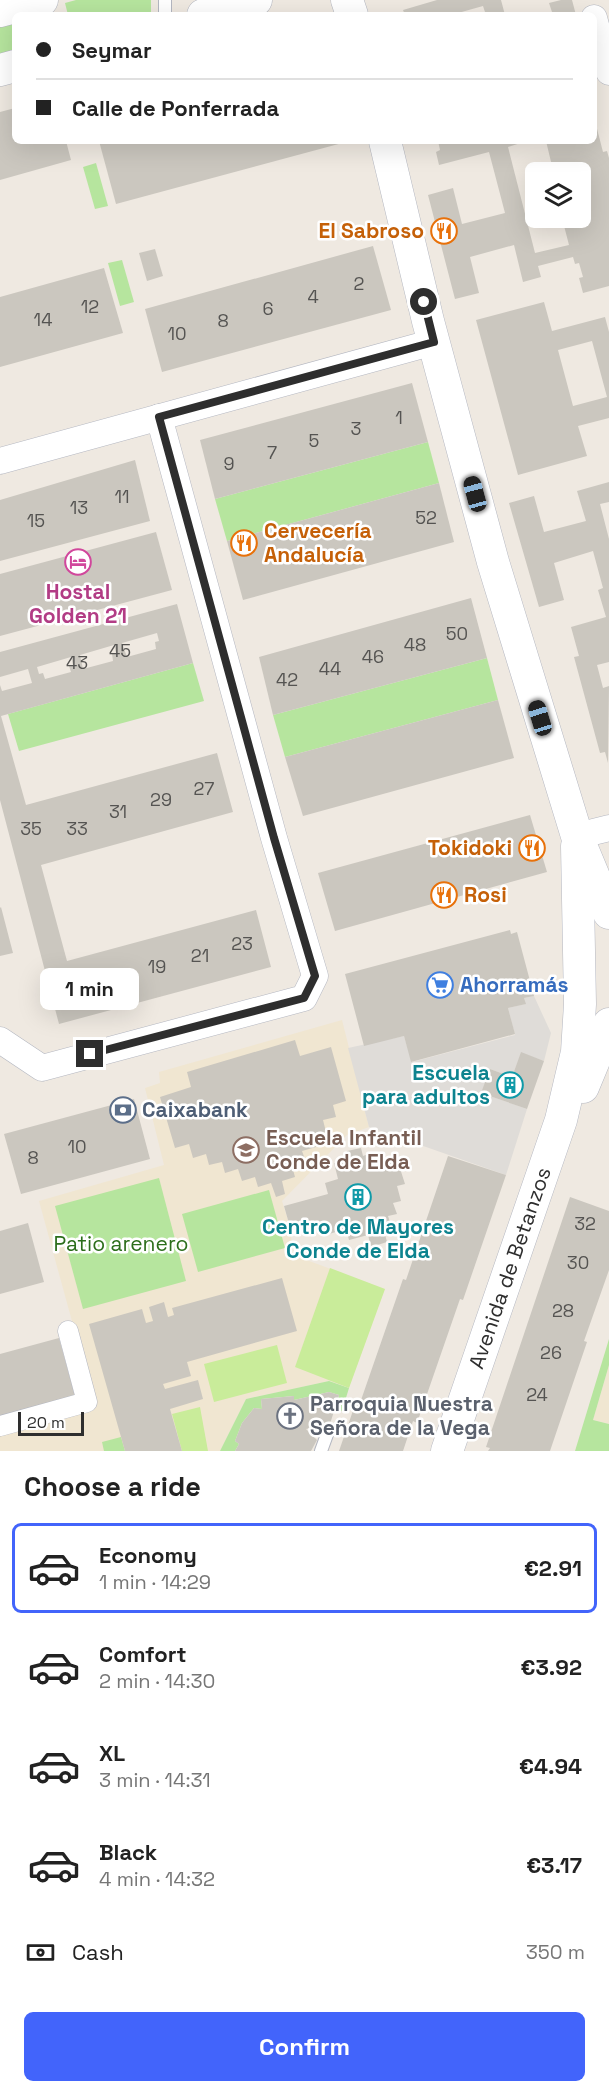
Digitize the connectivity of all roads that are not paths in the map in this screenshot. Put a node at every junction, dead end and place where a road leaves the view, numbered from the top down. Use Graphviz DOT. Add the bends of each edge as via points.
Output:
graph roads {
  1 [pos="42,0"];
  2 [pos="256,0"];
  3 [pos="209,8"];
  4 [pos="0,11"];
  5 [pos="597,27"];
  6 [pos="609,72"];
  7 [pos="386,144"];
  8 [pos="434,342"];
  9 [pos="159,417"];
  10 [pos="0,461"];
  11 [pos="609,828"];
  12 [pos="577,836"];
  13 [pos="577,904"];
  14 [pos="609,913"];
  15 [pos="609,924"];
  16 [pos="609,1024"];
  17 [pos="0,1040"];
  18 [pos="561,1120"];
  19 [pos="68,1331"];
  20 [pos="0,1426"];
  21 [pos="329,1429"];
  22 [pos="321,1451"];
  23 [pos="447,1451"];
  1 -- 4 [label="street"];
  2 -- 3 [label="street"];
  5 -- 6 [label="street"];
  7 -- 8 [label="street, Avenida de Betanzos"];
  8 -- 9 [label="street"];
  8 -- 12 [label="street, Avenida de Betanzos" via="493,562"];
  9 -- 10 [label="street"];
  9 -- 17 [label="street" via="315,976 304,998 42,1068"];
  11 -- 12 [label="street"];
  12 -- 13 [label="street, Avenida de Betanzos"];
  12 -- 14 [label="street, Avenida de Betanzos"];
  13 -- 15 [label="street"];
  13 -- 18 [label="street, Avenida de Betanzos" via="577,1052"];
  16 -- 18 [label="street, Avenida de Betanzos" via="583,1087"];
  18 -- 23 [label="street, Avenida de Betanzos"];
  19 -- 20 [label="street" via="87,1402"];
  21 -- 22 [label="lane"];
}
